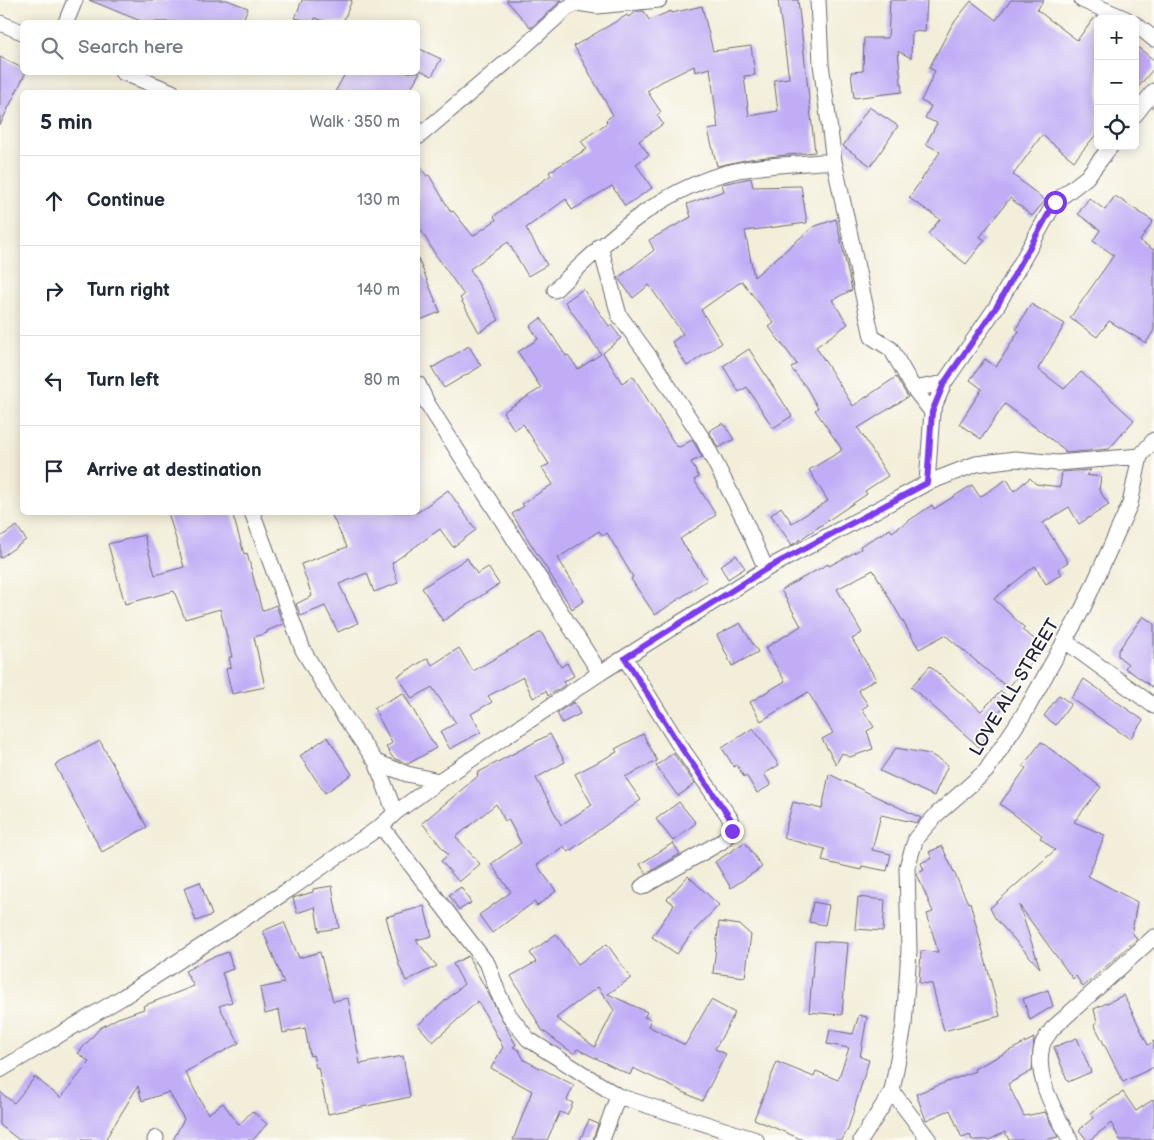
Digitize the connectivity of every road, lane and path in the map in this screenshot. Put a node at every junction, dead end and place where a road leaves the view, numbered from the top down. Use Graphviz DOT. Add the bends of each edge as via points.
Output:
graph roads {
  1 [pos="75,0"];
  2 [pos="659,0"];
  3 [pos="818,0"];
  4 [pos="1082,0"];
  5 [pos="1117,15"];
  6 [pos="67,20"];
  7 [pos="0,23"];
  8 [pos="1139,27"];
  9 [pos="20,31"];
  10 [pos="1154,39"];
  11 [pos="130,75"];
  12 [pos="167,90"];
  13 [pos="1154,92"];
  14 [pos="1139,111"];
  15 [pos="420,135"];
  16 [pos="1108,150"];
  17 [pos="834,161"];
  18 [pos="600,246"];
  19 [pos="555,290"];
  20 [pos="944,383"];
  21 [pos="420,388"];
  22 [pos="914,388"];
  23 [pos="932,412"];
  24 [pos="1154,440"];
  25 [pos="1140,456"];
  26 [pos="927,483"];
  27 [pos="253,515"];
  28 [pos="766,569"];
  29 [pos="1065,641"];
  30 [pos="625,658"];
  31 [pos="600,673"];
  32 [pos="1154,706"];
  33 [pos="376,762"];
  34 [pos="439,781"];
  35 [pos="395,813"];
  36 [pos="380,826"];
  37 [pos="642,887"];
  38 [pos="1154,937"];
  39 [pos="0,1070"];
  40 [pos="892,1091"];
  41 [pos="618,1096"];
  42 [pos="602,1140"];
  43 [pos="756,1140"];
  44 [pos="861,1140"];
  45 [pos="929,1140"];
  46 [pos="1070,1140"];
  1 -- 6 [label="street"];
  2 -- 15 [label="street" via="597,6 577,4 567,8"];
  3 -- 17 [label="street" via="821,64"];
  4 -- 5 [label="street"];
  7 -- 9 [label="street"];
  8 -- 10 [label="street"];
  11 -- 12 [label="street"];
  13 -- 14 [label="street"];
  16 -- 20 [label="street" via="1087,177 1055,202 997,306"];
  17 -- 18 [label="street" via="739,170 691,185 641,215"];
  17 -- 22 [label="street" via="872,337 891,348"];
  18 -- 19 [label="street"];
  18 -- 28 [label="street" via="619,315 704,441"];
  20 -- 22 [label="street"];
  20 -- 23 [label="street"];
  21 -- 31 [label="street"];
  22 -- 23 [label="street"];
  23 -- 26 [label="street"];
  24 -- 25 [label="street, LOVE ALL STREET"];
  25 -- 26 [label="street" via="1057,463 1015,459 976,464"];
  25 -- 29 [label="street, LOVE ALL STREET" via="1130,504"];
  26 -- 28 [label="street"];
  27 -- 33 [label="street" via="303,650 331,698"];
  28 -- 30 [label="street"];
  29 -- 32 [label="street"];
  29 -- 40 [label="street, LOVE ALL STREET" via="1025,712 986,771 937,814 916,838 907,868 909,950 904,1026"];
  30 -- 31 [label="street"];
  30 -- 37 [label="street" via="730,818 732,831 721,842"];
  31 -- 34 [label="street"];
  33 -- 34 [label="street" via="407,774"];
  33 -- 35 [label="street"];
  34 -- 35 [label="street"];
  35 -- 36 [label="street"];
  36 -- 39 [label="street" via="290,889 123,997"];
  36 -- 41 [label="street" via="488,965 509,1015 528,1039"];
  38 -- 46 [label="street" via="1052,1029 1042,1045 1040,1065 1046,1089"];
  40 -- 44 [label="street, LOVE ALL STREET"];
  40 -- 45 [label="street"];
  41 -- 42 [label="street"];
  41 -- 43 [label="street"];
}
